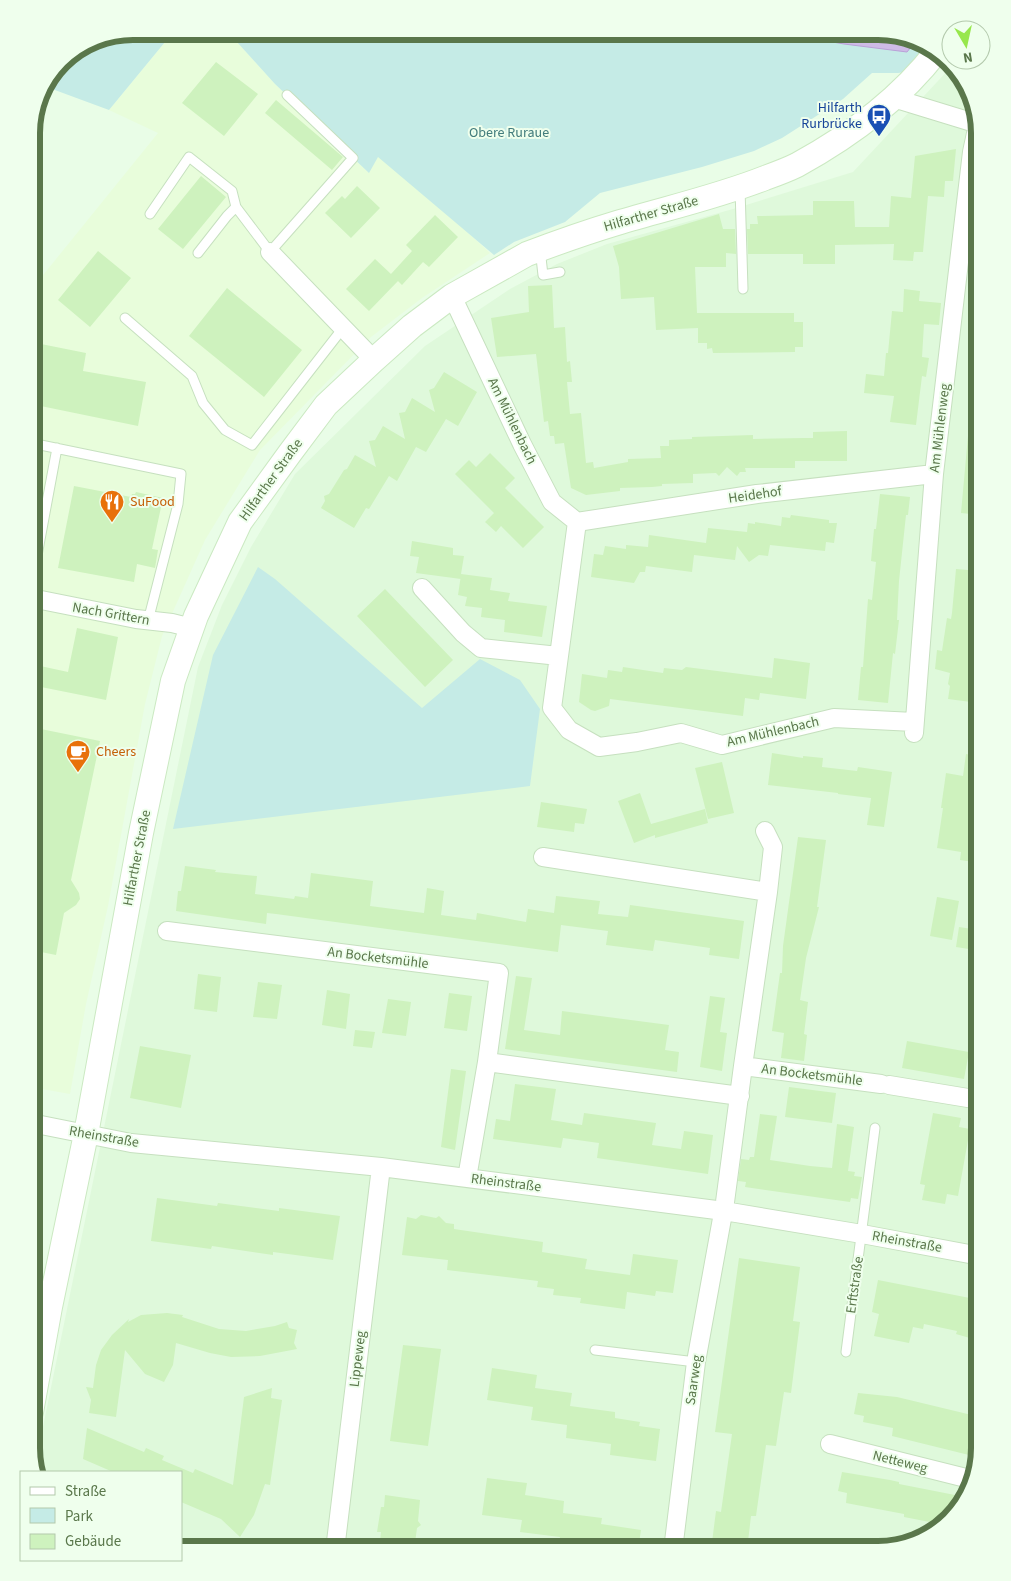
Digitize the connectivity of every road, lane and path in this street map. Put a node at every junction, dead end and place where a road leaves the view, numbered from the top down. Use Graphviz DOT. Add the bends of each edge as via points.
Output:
graph roads {
  1 [pos="931,59"];
  2 [pos="287,95"];
  3 [pos="893,98"];
  4 [pos="970,122"];
  5 [pos="971,160"];
  6 [pos="740,188"];
  7 [pos="236,207"];
  8 [pos="150,214"];
  9 [pos="540,249"];
  10 [pos="270,252"];
  11 [pos="198,253"];
  12 [pos="560,272"];
  13 [pos="743,289"];
  14 [pos="452,296"];
  15 [pos="125,318"];
  16 [pos="343,328"];
  17 [pos="374,360"];
  18 [pos="40,445"];
  19 [pos="57,448"];
  20 [pos="934,474"];
  21 [pos="577,522"];
  22 [pos="40,540"];
  23 [pos="422,588"];
  24 [pos="40,600"];
  25 [pos="148,621"];
  26 [pos="192,628"];
  27 [pos="560,656"];
  28 [pos="914,728"];
  29 [pos="765,831"];
  30 [pos="543,857"];
  31 [pos="768,892"];
  32 [pos="167,931"];
  33 [pos="487,1062"];
  34 [pos="743,1066"];
  35 [pos="740,1096"];
  36 [pos="971,1098"];
  37 [pos="40,1124"];
  38 [pos="875,1128"];
  39 [pos="86,1134"];
  40 [pos="381,1167"];
  41 [pos="467,1178"];
  42 [pos="724,1211"];
  43 [pos="862,1234"];
  44 [pos="971,1254"];
  45 [pos="595,1350"];
  46 [pos="846,1352"];
  47 [pos="40,1362"];
  48 [pos="696,1362"];
  49 [pos="830,1444"];
  50 [pos="966,1478"];
  51 [pos="336,1541"];
  52 [pos="674,1541"];
  1 -- 3 [label="main road, Hilfarther Straße"];
  2 -- 10 [label="lane" via="353,158"];
  3 -- 4 [label="street"];
  3 -- 6 [label="main road, Hilfarther Straße" via="865,123 796,165"];
  5 -- 20 [label="street, Am Mühlenweg"];
  6 -- 9 [label="main road, Hilfarther Straße" via="615,223"];
  6 -- 13 [label="lane"];
  7 -- 8 [label="lane" via="232,191 189,157"];
  7 -- 10 [label="lane"];
  7 -- 11 [label="lane"];
  9 -- 12 [label="lane" via="543,275"];
  9 -- 14 [label="main road, Hilfarther Straße"];
  10 -- 16 [label="street"];
  14 -- 17 [label="main road, Hilfarther Straße"];
  14 -- 21 [label="street, Am Mühlenbach" via="552,502"];
  15 -- 16 [label="lane" via="192,376 203,403 225,430 252,445"];
  16 -- 17 [label="street"];
  17 -- 26 [label="main road, Hilfarther Straße" via="326,405 240,522"];
  18 -- 19 [label="lane"];
  19 -- 22 [label="lane"];
  19 -- 25 [label="lane" via="181,474 178,504"];
  20 -- 21 [label="street, Heidehof" via="757,494"];
  20 -- 28 [label="street, Am Mühlenweg"];
  21 -- 27 [label="street, Am Mühlenbach"];
  23 -- 27 [label="street" via="481,648"];
  24 -- 25 [label="street, Nach Grittern"];
  25 -- 26 [label="street, Nach Grittern"];
  26 -- 39 [label="main road, Hilfarther Straße" via="173,681 141,833"];
  27 -- 28 [label="street, Am Mühlenbach" via="552,708 569,730 599,747 681,733 722,745 834,718"];
  29 -- 31 [label="street, An Bocketsmühle" via="773,847"];
  30 -- 31 [label="street"];
  31 -- 34 [label="street, An Bocketsmühle"];
  32 -- 33 [label="street, An Bocketsmühle" via="499,973"];
  33 -- 35 [label="street"];
  33 -- 41 [label="street, An Bocketsmühle"];
  34 -- 35 [label="street, An Bocketsmühle"];
  34 -- 36 [label="street, An Bocketsmühle"];
  35 -- 42 [label="street, An Bocketsmühle"];
  37 -- 39 [label="street, Rheinstraße"];
  38 -- 43 [label="lane, Erftstraße"];
  39 -- 40 [label="street, Rheinstraße" via="131,1142"];
  39 -- 47 [label="main road, Hilfarther Straße"];
  40 -- 41 [label="street, Rheinstraße"];
  40 -- 51 [label="street, Lippeweg"];
  41 -- 42 [label="street, Rheinstraße"];
  42 -- 43 [label="street, Rheinstraße"];
  42 -- 48 [label="street, Saarweg"];
  43 -- 44 [label="street, Rheinstraße"];
  43 -- 46 [label="lane, Erftstraße"];
  45 -- 48 [label="lane"];
  48 -- 52 [label="street, Saarweg"];
  49 -- 50 [label="street, Netteweg"];
}
